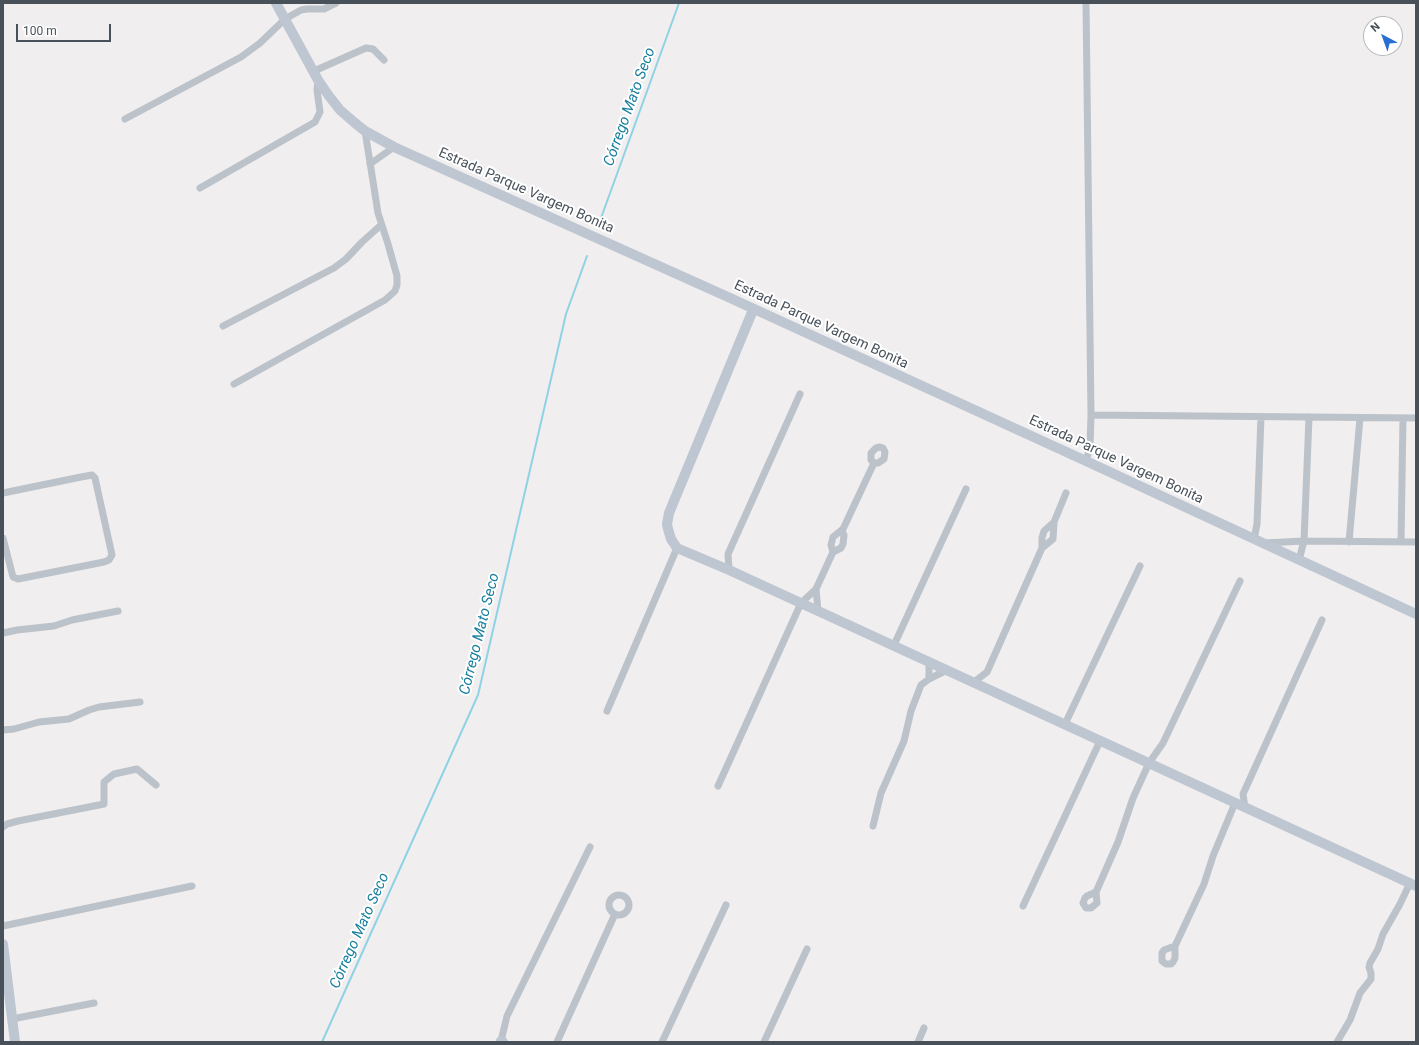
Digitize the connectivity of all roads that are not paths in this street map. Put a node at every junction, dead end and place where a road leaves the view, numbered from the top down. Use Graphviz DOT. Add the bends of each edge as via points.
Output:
graph roads {
  1 [pos="276,3"];
  2 [pos="336,3"];
  3 [pos="1086,3"];
  4 [pos="285,19"];
  5 [pos="384,60"];
  6 [pos="316,76"];
  7 [pos="125,119"];
  8 [pos="365,131"];
  9 [pos="394,148"];
  10 [pos="370,164"];
  11 [pos="200,188"];
  12 [pos="381,225"];
  13 [pos="753,310"];
  14 [pos="223,326"];
  15 [pos="234,384"];
  16 [pos="800,394"];
  17 [pos="1091,415"];
  18 [pos="1309,416"];
  19 [pos="1261,417"];
  20 [pos="1360,418"];
  21 [pos="1404,418"];
  22 [pos="1416,418"];
  23 [pos="1086,461"];
  24 [pos="874,463"];
  25 [pos="966,489"];
  26 [pos="3,493"];
  27 [pos="1066,493"];
  28 [pos="1054,522"];
  29 [pos="842,531"];
  30 [pos="3,537"];
  31 [pos="1258,541"];
  32 [pos="1304,542"];
  33 [pos="1349,542"];
  34 [pos="1401,542"];
  35 [pos="1416,542"];
  36 [pos="677,548"];
  37 [pos="1042,548"];
  38 [pos="833,552"];
  39 [pos="728,554"];
  40 [pos="1299,560"];
  41 [pos="715,564"];
  42 [pos="1140,566"];
  43 [pos="729,570"];
  44 [pos="1240,580"];
  45 [pos="816,589"];
  46 [pos="802,603"];
  47 [pos="118,611"];
  48 [pos="818,611"];
  49 [pos="1414,611"];
  50 [pos="1322,620"];
  51 [pos="3,633"];
  52 [pos="894,646"];
  53 [pos="929,662"];
  54 [pos="947,670"];
  55 [pos="987,672"];
  56 [pos="929,679"];
  57 [pos="974,682"];
  58 [pos="986,687"];
  59 [pos="140,702"];
  60 [pos="607,711"];
  61 [pos="1065,724"];
  62 [pos="3,730"];
  63 [pos="1100,741"];
  64 [pos="1149,763"];
  65 [pos="156,785"];
  66 [pos="718,786"];
  67 [pos="1243,794"];
  68 [pos="1232,802"];
  69 [pos="1245,808"];
  70 [pos="4,825"];
  71 [pos="873,826"];
  72 [pos="590,847"];
  73 [pos="1414,884"];
  74 [pos="192,886"];
  75 [pos="1096,892"];
  76 [pos="726,905"];
  77 [pos="1023,906"];
  78 [pos="615,914"];
  79 [pos="3,926"];
  80 [pos="3,944"];
  81 [pos="1175,946"];
  82 [pos="807,949"];
  83 [pos="6,991"];
  84 [pos="94,1003"];
  85 [pos="12,1019"];
  86 [pos="924,1028"];
  87 [pos="15,1042"];
  88 [pos="502,1042"];
  89 [pos="557,1042"];
  90 [pos="662,1042"];
  91 [pos="764,1042"];
  92 [pos="918,1042"];
  93 [pos="1337,1042"];
  1 -- 4 [label="main road, Estrada Parque Vargem Bonita"];
  2 -- 4 [label="street" via="324,9 301,10"];
  3 -- 17 [label="street"];
  4 -- 6 [label="main road, Estrada Parque Vargem Bonita"];
  4 -- 7 [label="street" via="260,44 241,57"];
  5 -- 6 [label="street" via="373,49 366,48"];
  6 -- 8 [label="main road, Estrada Parque Vargem Bonita" via="340,110"];
  6 -- 11 [label="street" via="320,112 315,122"];
  8 -- 9 [label="main road, Estrada Parque Vargem Bonita"];
  8 -- 10 [label="street"];
  9 -- 10 [label="street"];
  9 -- 13 [label="main road, Estrada Parque Vargem Bonita"];
  10 -- 12 [label="street"];
  12 -- 14 [label="street" via="334,268"];
  12 -- 15 [label="street" via="397,276 393,294"];
  13 -- 23 [label="main road, Estrada Parque Vargem Bonita"];
  13 -- 36 [label="main road" via="670,513 667,524 671,539"];
  16 -- 39 [label="street"];
  17 -- 19 [label="street"];
  17 -- 23 [label="street" via="1090,447"];
  18 -- 19 [label="street"];
  18 -- 20 [label="street"];
  18 -- 32 [label="street"];
  19 -- 31 [label="street"];
  20 -- 21 [label="street"];
  20 -- 33 [label="street"];
  21 -- 22 [label="street"];
  21 -- 34 [label="street"];
  23 -- 31 [label="main road, Estrada Parque Vargem Bonita"];
  24 -- 29 [label="street"];
  25 -- 52 [label="street"];
  26 -- 30 [label="street" via="93,476 112,555 104,562 18,579 13,577"];
  27 -- 28 [label="street"];
  28 -- 37 [label="street" via="1044,531"];
  28 -- 37 [label="street" via="1053,539"];
  29 -- 38 [label="street" via="835,534 832,541"];
  29 -- 38 [label="street" via="843,544"];
  31 -- 32 [label="street"];
  31 -- 40 [label="main road, Estrada Parque Vargem Bonita"];
  32 -- 33 [label="street"];
  32 -- 40 [label="street"];
  33 -- 34 [label="street"];
  34 -- 35 [label="street"];
  36 -- 41 [label="main road"];
  36 -- 60 [label="street"];
  37 -- 55 [label="street"];
  38 -- 45 [label="street"];
  39 -- 41 [label="street"];
  39 -- 43 [label="street"];
  40 -- 49 [label="main road, Estrada Parque Vargem Bonita"];
  41 -- 43 [label="main road"];
  42 -- 61 [label="street"];
  43 -- 46 [label="main road"];
  44 -- 64 [label="street" via="1163,743"];
  45 -- 46 [label="street"];
  45 -- 48 [label="street"];
  46 -- 48 [label="main road"];
  46 -- 66 [label="street"];
  47 -- 51 [label="street" via="54,626"];
  48 -- 52 [label="main road"];
  50 -- 67 [label="street"];
  52 -- 53 [label="main road"];
  53 -- 54 [label="main road"];
  53 -- 56 [label="street"];
  54 -- 56 [label="street"];
  54 -- 57 [label="main road"];
  55 -- 57 [label="street"];
  55 -- 58 [label="street"];
  56 -- 71 [label="street" via="921,685 911,711 904,741 881,793"];
  57 -- 58 [label="main road"];
  58 -- 61 [label="main road"];
  59 -- 62 [label="street" via="99,707 69,719"];
  61 -- 63 [label="main road"];
  63 -- 64 [label="main road"];
  63 -- 77 [label="street"];
  64 -- 68 [label="main road"];
  64 -- 75 [label="street"];
  65 -- 70 [label="street" via="137,769 114,774 104,782 104,804"];
  67 -- 68 [label="street"];
  67 -- 69 [label="street"];
  68 -- 69 [label="main road"];
  68 -- 81 [label="street" via="1204,884"];
  69 -- 73 [label="main road"];
  72 -- 88 [label="street" via="506,1016"];
  73 -- 93 [label="street" via="1400,904 1370,962 1371,979 1360,993 1350,1020"];
  74 -- 79 [label="street"];
  76 -- 90 [label="street"];
  78 -- 89 [label="street"];
  80 -- 83 [label="main road"];
  82 -- 91 [label="street"];
  83 -- 85 [label="main road"];
  84 -- 85 [label="street"];
  85 -- 87 [label="main road"];
  86 -- 92 [label="street"];
}
